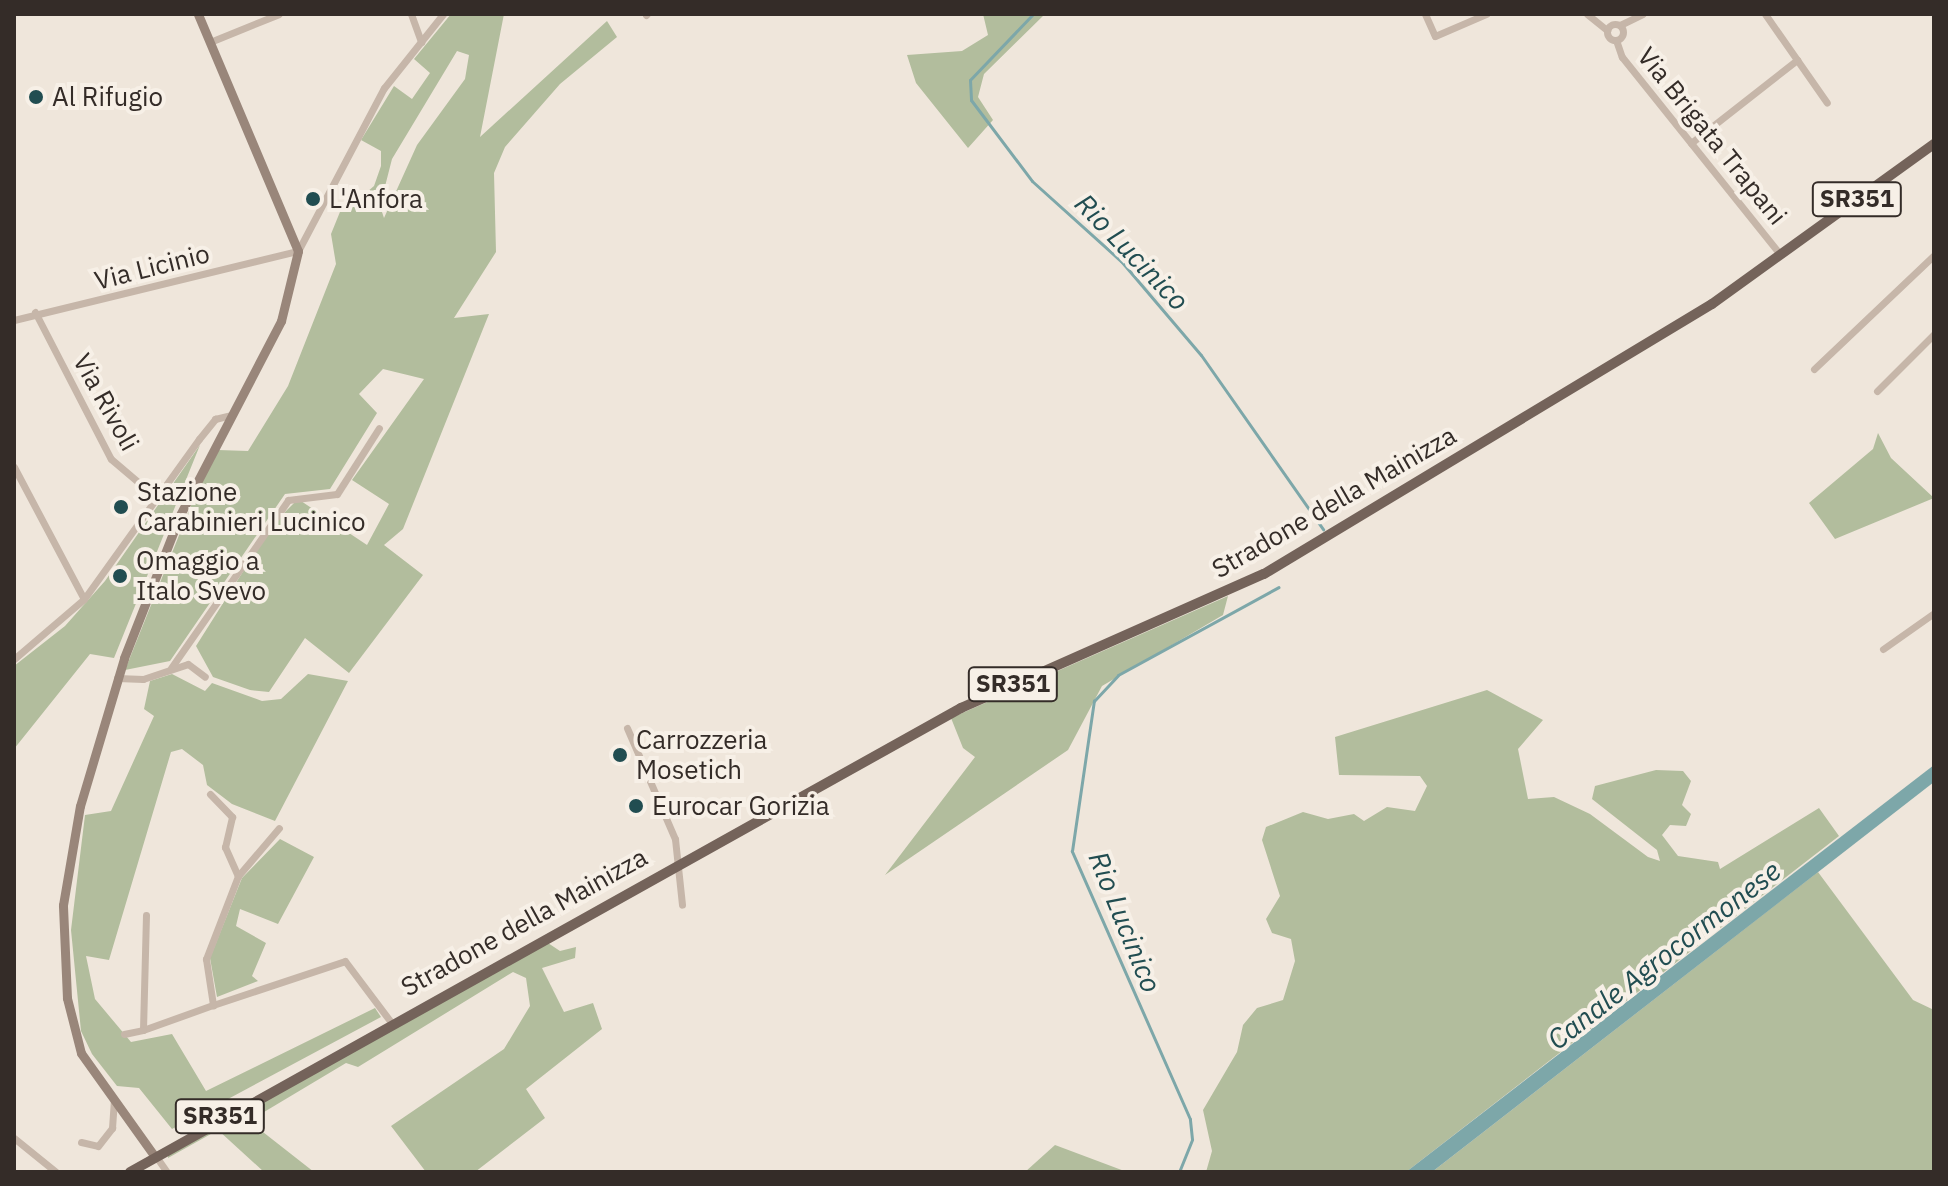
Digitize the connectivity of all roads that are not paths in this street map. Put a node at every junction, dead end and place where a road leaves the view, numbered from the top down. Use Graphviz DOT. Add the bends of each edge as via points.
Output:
graph roads {
  1 [pos="198,14"];
  2 [pos="279,14"];
  3 [pos="411,14"];
  4 [pos="443,14"];
  5 [pos="1425,14"];
  6 [pos="1486,14"];
  7 [pos="1587,14"];
  8 [pos="1643,14"];
  9 [pos="1765,14"];
  10 [pos="1620,25"];
  11 [pos="1607,30"];
  12 [pos="1616,40"];
  13 [pos="210,42"];
  14 [pos="421,42"];
  15 [pos="1797,60"];
  16 [pos="1827,103"];
  17 [pos="1691,143"];
  18 [pos="1934,144"];
  19 [pos="298,251"];
  20 [pos="1780,254"];
  21 [pos="1934,255"];
  22 [pos="35,312"];
  23 [pos="14,320"];
  24 [pos="1934,334"];
  25 [pos="1814,369"];
  26 [pos="1877,391"];
  27 [pos="231,415"];
  28 [pos="379,428"];
  29 [pos="14,467"];
  30 [pos="157,498"];
  31 [pos="84,599"];
  32 [pos="1934,613"];
  33 [pos="1883,649"];
  34 [pos="14,658"];
  35 [pos="171,668"];
  36 [pos="205,677"];
  37 [pos="117,678"];
  38 [pos="627,728"];
  39 [pos="210,794"];
  40 [pos="279,828"];
  41 [pos="679,861"];
  42 [pos="238,876"];
  43 [pos="682,905"];
  44 [pos="146,915"];
  45 [pos="213,1005"];
  46 [pos="390,1021"];
  47 [pos="143,1030"];
  48 [pos="124,1034"];
  49 [pos="114,1101"];
  50 [pos="14,1138"];
  51 [pos="81,1142"];
  52 [pos="153,1154"];
  53 [pos="56,1172"];
  54 [pos="130,1172"];
  55 [pos="167,1172"];
  1 -- 13 [label="street"];
  2 -- 13 [label="street"];
  3 -- 14 [label="street"];
  4 -- 14 [label="street"];
  5 -- 6 [label="street" via="1435,36"];
  7 -- 11 [label="street"];
  8 -- 10 [label="street"];
  9 -- 15 [label="street"];
  10 -- 11 [label="street, Via Brigata Trapani"];
  10 -- 12 [label="street, Via Brigata Trapani"];
  11 -- 12 [label="street, Via Brigata Trapani"];
  12 -- 17 [label="street, Via Brigata Trapani"];
  13 -- 19 [label="street"];
  14 -- 19 [label="street" via="349,148"];
  15 -- 16 [label="street"];
  15 -- 17 [label="street"];
  17 -- 20 [label="street, Via Brigata Trapani"];
  18 -- 20 [label="main road, Stradone della Mainizza / SR351"];
  19 -- 22 [label="street, Via Licinio"];
  19 -- 27 [label="street" via="281,321"];
  20 -- 41 [label="main road, Stradone della Mainizza / SR351" via="1712,304 1264,574 961,708"];
  21 -- 25 [label="street"];
  22 -- 23 [label="street, Via Licinio"];
  22 -- 30 [label="street, Via Rivoli" via="111,459"];
  24 -- 26 [label="street"];
  27 -- 30 [label="street" via="215,419"];
  27 -- 37 [label="street" via="180,515"];
  28 -- 35 [label="street" via="337,494 288,500"];
  29 -- 31 [label="street"];
  30 -- 31 [label="street"];
  31 -- 34 [label="street"];
  32 -- 33 [label="street"];
  35 -- 36 [label="street" via="188,664"];
  35 -- 37 [label="street"];
  37 -- 49 [label="street" via="80,806 63,905 67,998 77,1039"];
  38 -- 41 [label="street, Stradone della Mainizza"];
  39 -- 42 [label="street" via="232,817 225,847"];
  40 -- 42 [label="street"];
  41 -- 43 [label="street, Stradone della Mainizza"];
  41 -- 46 [label="main road, Stradone della Mainizza / SR351"];
  42 -- 45 [label="street" via="206,959"];
  44 -- 47 [label="street"];
  45 -- 46 [label="street, Stradone della Mainizza" via="345,961"];
  45 -- 47 [label="street, Stradone della Mainizza"];
  46 -- 52 [label="main road, Stradone della Mainizza / SR351"];
  47 -- 48 [label="street, Stradone della Mainizza"];
  49 -- 51 [label="street" via="112,1128 98,1146"];
  49 -- 52 [label="street"];
  50 -- 53 [label="street"];
  52 -- 54 [label="main road, Stradone della Mainizza / SR351"];
  52 -- 55 [label="street"];
}
